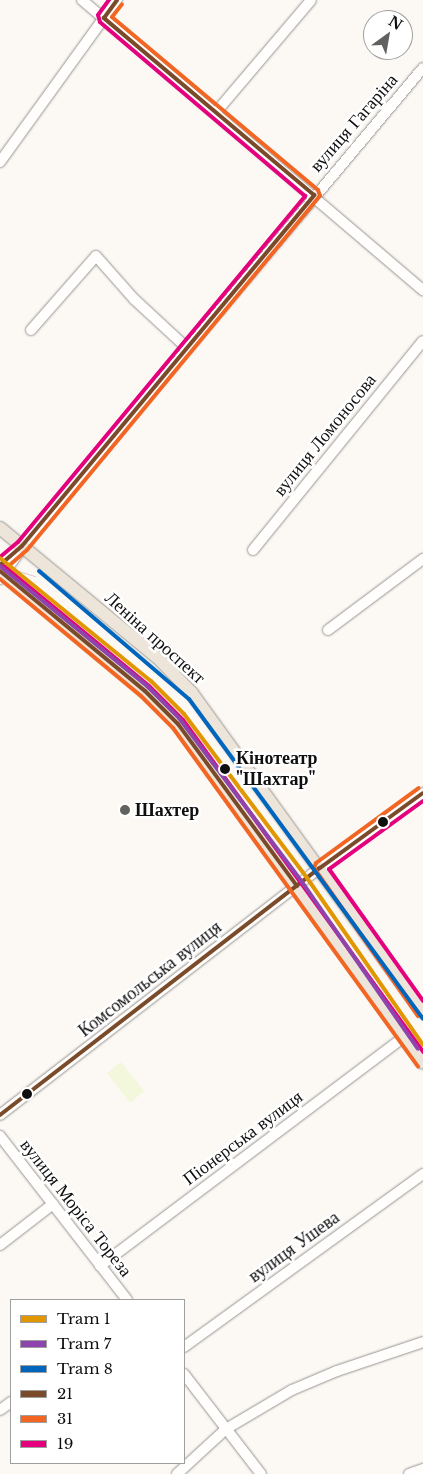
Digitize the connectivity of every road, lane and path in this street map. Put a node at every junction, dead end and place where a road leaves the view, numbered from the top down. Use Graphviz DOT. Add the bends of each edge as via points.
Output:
graph roads {
  1 [pos="82,0"];
  2 [pos="117,0"];
  3 [pos="311,0"];
  4 [pos="104,18"];
  5 [pos="423,68"];
  6 [pos="216,112"];
  7 [pos="0,162"];
  8 [pos="314,195"];
  9 [pos="423,290"];
  10 [pos="31,330"];
  11 [pos="423,341"];
  12 [pos="187,348"];
  13 [pos="0,528"];
  14 [pos="22,546"];
  15 [pos="253,550"];
  16 [pos="423,559"];
  17 [pos="3,576"];
  18 [pos="328,630"];
  19 [pos="423,793"];
  20 [pos="320,868"];
  21 [pos="297,886"];
  22 [pos="423,1012"];
  23 [pos="404,1037"];
  24 [pos="423,1063"];
  25 [pos="0,1115"];
  26 [pos="0,1136"];
  27 [pos="423,1174"];
  28 [pos="53,1204"];
  29 [pos="0,1245"];
  30 [pos="100,1266"];
  31 [pos="126,1299"];
  32 [pos="423,1342"];
  33 [pos="185,1346"];
  34 [pos="185,1375"];
  35 [pos="226,1429"];
  36 [pos="423,1468"];
  37 [pos="177,1474"];
  38 [pos="260,1474"];
  39 [pos="409,1474"];
  1 -- 4 [label="street"];
  2 -- 4 [label="street"];
  3 -- 6 [label="street"];
  4 -- 6 [label="street"];
  4 -- 7 [label="street"];
  5 -- 8 [label="street, вулиця Гагаріна"];
  6 -- 8 [label="street"];
  8 -- 9 [label="street"];
  8 -- 12 [label="street, вулиця Гагаріна"];
  10 -- 12 [label="street" via="96,256 141,306"];
  11 -- 15 [label="street, вулиця Ломоносова"];
  12 -- 14 [label="street, вулиця Гагаріна"];
  13 -- 14 [label="main road, Леніна проспект"];
  14 -- 17 [label="street, вулиця Гагаріна"];
  14 -- 20 [label="main road, Леніна проспект" via="178,678 243,760"];
  16 -- 18 [label="street"];
  17 -- 21 [label="main road" via="145,692 178,724"];
  19 -- 20 [label="street, Комсомольська вулиця"];
  20 -- 21 [label="street, Комсомольська вулиця"];
  20 -- 22 [label="main road, Леніна проспект"];
  21 -- 23 [label="main road"];
  21 -- 25 [label="street, Комсомольська вулиця"];
  23 -- 24 [label="main road"];
  23 -- 30 [label="street, Піонерська вулиця"];
  26 -- 28 [label="street, вулиця Моріса Тореза"];
  27 -- 33 [label="street, вулиця Ушева"];
  28 -- 29 [label="street"];
  28 -- 30 [label="street, вулиця Моріса Тореза"];
  30 -- 31 [label="street, вулиця Моріса Тореза"];
  32 -- 35 [label="street" via="292,1390"];
  34 -- 35 [label="street"];
  35 -- 37 [label="street"];
  35 -- 38 [label="street"];
  36 -- 39 [label="street"];
}
